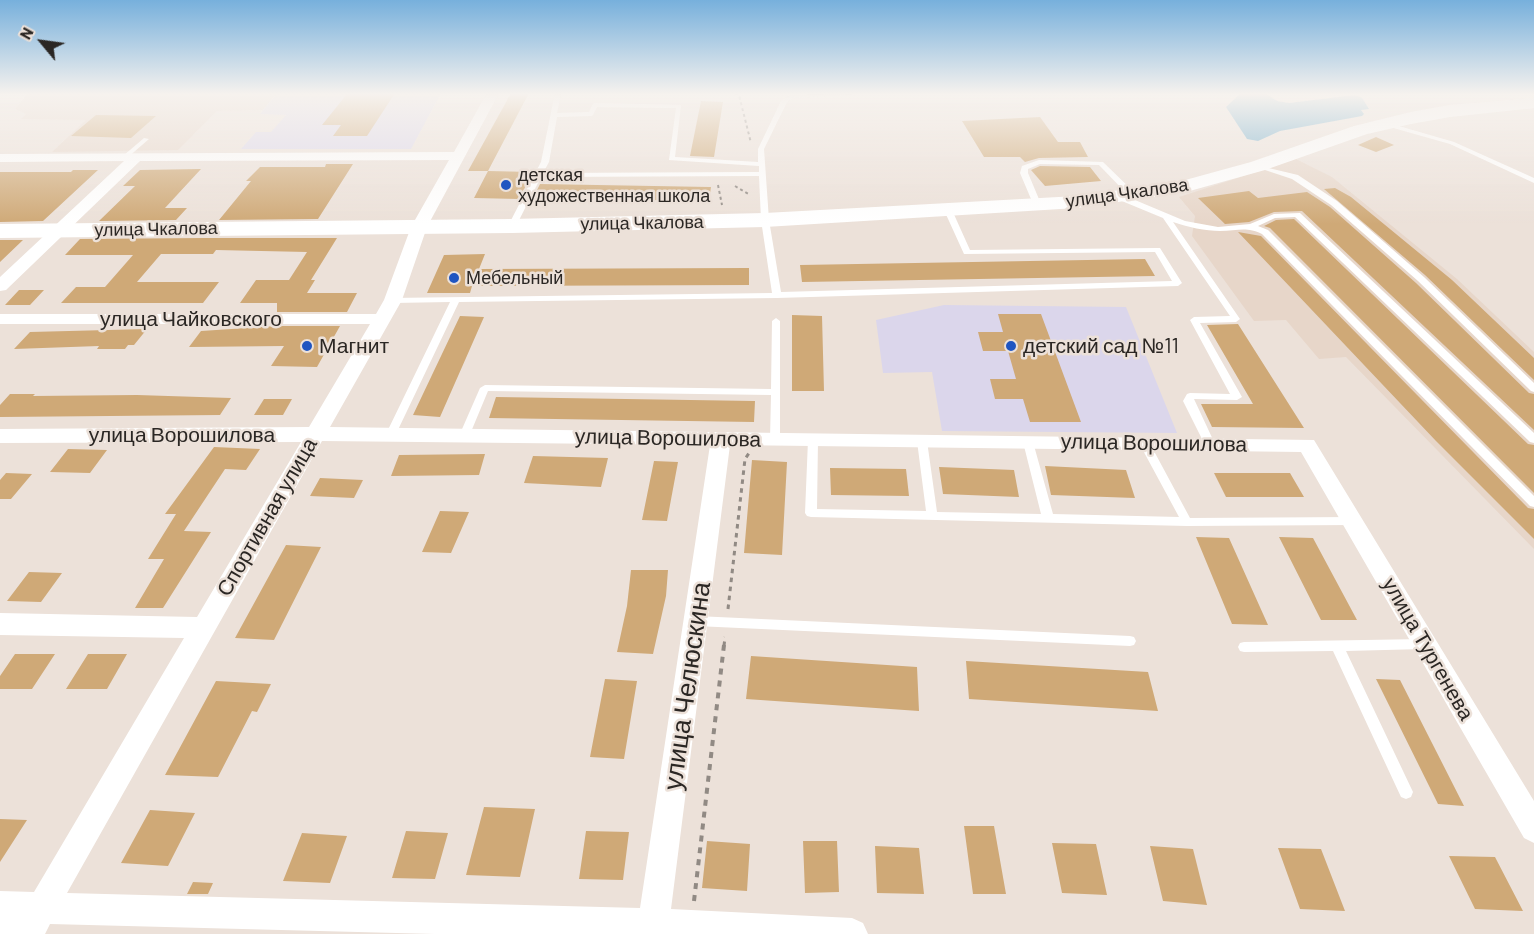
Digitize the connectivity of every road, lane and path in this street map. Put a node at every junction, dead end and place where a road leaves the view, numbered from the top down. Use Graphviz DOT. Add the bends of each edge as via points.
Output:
graph roads {
  1 [pos="469,137"];
  2 [pos="550,137"];
  3 [pos="674,137"];
  4 [pos="750,137"];
  5 [pos="767,137"];
  6 [pos="1341,137"];
  7 [pos="1429,137"];
  8 [pos="146,139"];
  9 [pos="458,156"];
  10 [pos="130,157"];
  11 [pos="0,158"];
  12 [pos="1277,158"];
  13 [pos="758,164"];
  14 [pos="715,174"];
  15 [pos="753,174"];
  16 [pos="762,174"];
  17 [pos="538,175"];
  18 [pos="1534,181"];
  19 [pos="748,194"];
  20 [pos="1127,196"];
  21 [pos="1037,204"];
  22 [pos="948,210"];
  23 [pos="764,212"];
  24 [pos="1166,216"];
  25 [pos="743,220"];
  26 [pos="512,226"];
  27 [pos="1252,226"];
  28 [pos="419,227"];
  29 [pos="57,230"];
  30 [pos="0,231"];
  31 [pos="0,286"];
  32 [pos="777,295"];
  33 [pos="455,301"];
  34 [pos="387,309"];
  35 [pos="0,319"];
  36 [pos="776,321"];
  37 [pos="1534,389"];
  38 [pos="775,392"];
  39 [pos="315,434"];
  40 [pos="391,434"];
  41 [pos="0,436"];
  42 [pos="464,436"];
  43 [pos="721,439"];
  44 [pos="766,439"];
  45 [pos="1534,439"];
  46 [pos="813,440"];
  47 [pos="922,441"];
  48 [pos="1028,442"];
  49 [pos="1144,443"];
  50 [pos="1210,444"];
  51 [pos="1323,468"];
  52 [pos="1534,503"];
  53 [pos="932,516"];
  54 [pos="1048,518"];
  55 [pos="1354,521"];
  56 [pos="1187,522"];
  57 [pos="727,620"];
  58 [pos="696,621"];
  59 [pos="0,624"];
  60 [pos="202,627"];
  61 [pos="1130,641"];
  62 [pos="1424,644"];
  63 [pos="1337,646"];
  64 [pos="1245,647"];
  65 [pos="1407,792"];
  66 [pos="1534,828"];
  67 [pos="0,907"];
  68 [pos="33,922"];
  69 [pos="691,927"];
  70 [pos="653,929"];
  71 [pos="0,930"];
  72 [pos="852,934"];
  1 -- 9 [label="street, Спортивная улица"];
  2 -- 17 [label="lane"];
  3 -- 13 [label="lane" via="671,159"];
  4 -- 13 [label="path"];
  5 -- 13 [label="lane"];
  6 -- 12 [label="street, улица Чкалова"];
  7 -- 18 [label="lane"];
  8 -- 10 [label="lane"];
  9 -- 10 [label="street"];
  9 -- 28 [label="street, Спортивная улица"];
  10 -- 11 [label="street"];
  10 -- 29 [label="street"];
  12 -- 20 [label="street, улица Чкалова" via="1179,188"];
  12 -- 37 [label="lane" via="1421,279"];
  13 -- 16 [label="lane"];
  14 -- 15 [label="lane"];
  14 -- 17 [label="lane"];
  14 -- 19 [label="path"];
  14 -- 25 [label="path" via="723,206"];
  15 -- 16 [label="lane"];
  15 -- 19 [label="path"];
  16 -- 23 [label="lane"];
  17 -- 26 [label="lane"];
  19 -- 23 [label="path"];
  20 -- 21 [label="street, улица Чкалова"];
  20 -- 21 [label="lane" via="1101,163 1040,162 1031,163 1024,173"];
  20 -- 24 [label="lane"];
  21 -- 22 [label="street, улица Чкалова"];
  22 -- 23 [label="street, улица Чкалова"];
  22 -- 32 [label="lane" via="967,252 1157,250 1178,283"];
  23 -- 25 [label="street, улица Чкалова"];
  23 -- 32 [label="lane"];
  24 -- 27 [label="lane" via="1183,224 1218,229"];
  24 -- 50 [label="lane" via="1236,319 1194,320 1237,397 1190,396 1188,401"];
  25 -- 26 [label="street, улица Чкалова"];
  26 -- 28 [label="street, улица Чкалова"];
  27 -- 45 [label="lane" via="1274,216 1297,215"];
  27 -- 52 [label="lane" via="1265,232"];
  28 -- 29 [label="street, улица Чкалова"];
  28 -- 34 [label="street, Спортивная улица"];
  29 -- 30 [label="street, улица Чкалова"];
  29 -- 31 [label="street"];
  32 -- 33 [label="lane"];
  33 -- 34 [label="lane"];
  33 -- 40 [label="lane"];
  34 -- 35 [label="street, улица Чайковского"];
  34 -- 39 [label="street, Спортивная улица"];
  36 -- 38 [label="lane"];
  38 -- 42 [label="lane" via="485,388"];
  38 -- 44 [label="lane"];
  39 -- 40 [label="street, улица Ворошилова"];
  39 -- 41 [label="street, улица Ворошилова"];
  39 -- 60 [label="street, Спортивная улица"];
  40 -- 42 [label="street, улица Ворошилова"];
  42 -- 43 [label="street, улица Ворошилова"];
  43 -- 44 [label="street, улица Ворошилова"];
  43 -- 58 [label="street, улица Челюскина"];
  44 -- 46 [label="street, улица Ворошилова"];
  44 -- 57 [label="path" via="745,459"];
  46 -- 47 [label="street, улица Ворошилова"];
  46 -- 53 [label="lane" via="811,513"];
  47 -- 48 [label="street, улица Ворошилова"];
  47 -- 53 [label="lane"];
  48 -- 49 [label="street, улица Ворошилова"];
  48 -- 54 [label="lane"];
  49 -- 50 [label="street, улица Ворошилова"];
  49 -- 56 [label="lane"];
  50 -- 51 [label="street, улица Ворошилова" via="1307,445"];
  51 -- 55 [label="street, улица Тургенева"];
  53 -- 54 [label="lane"];
  54 -- 56 [label="lane"];
  55 -- 56 [label="lane"];
  55 -- 62 [label="street, улица Тургенева"];
  57 -- 58 [label="lane"];
  57 -- 61 [label="lane"];
  57 -- 69 [label="path"];
  58 -- 70 [label="street, улица Челюскина"];
  59 -- 60 [label="street"];
  60 -- 68 [label="street, Спортивная улица"];
  62 -- 63 [label="lane"];
  62 -- 66 [label="street, улица Тургенева"];
  63 -- 64 [label="lane"];
  63 -- 65 [label="lane"];
  67 -- 68 [label="street"];
  68 -- 70 [label="street"];
  68 -- 71 [label="street"];
  69 -- 70 [label="street"];
  69 -- 72 [label="street"];
}
